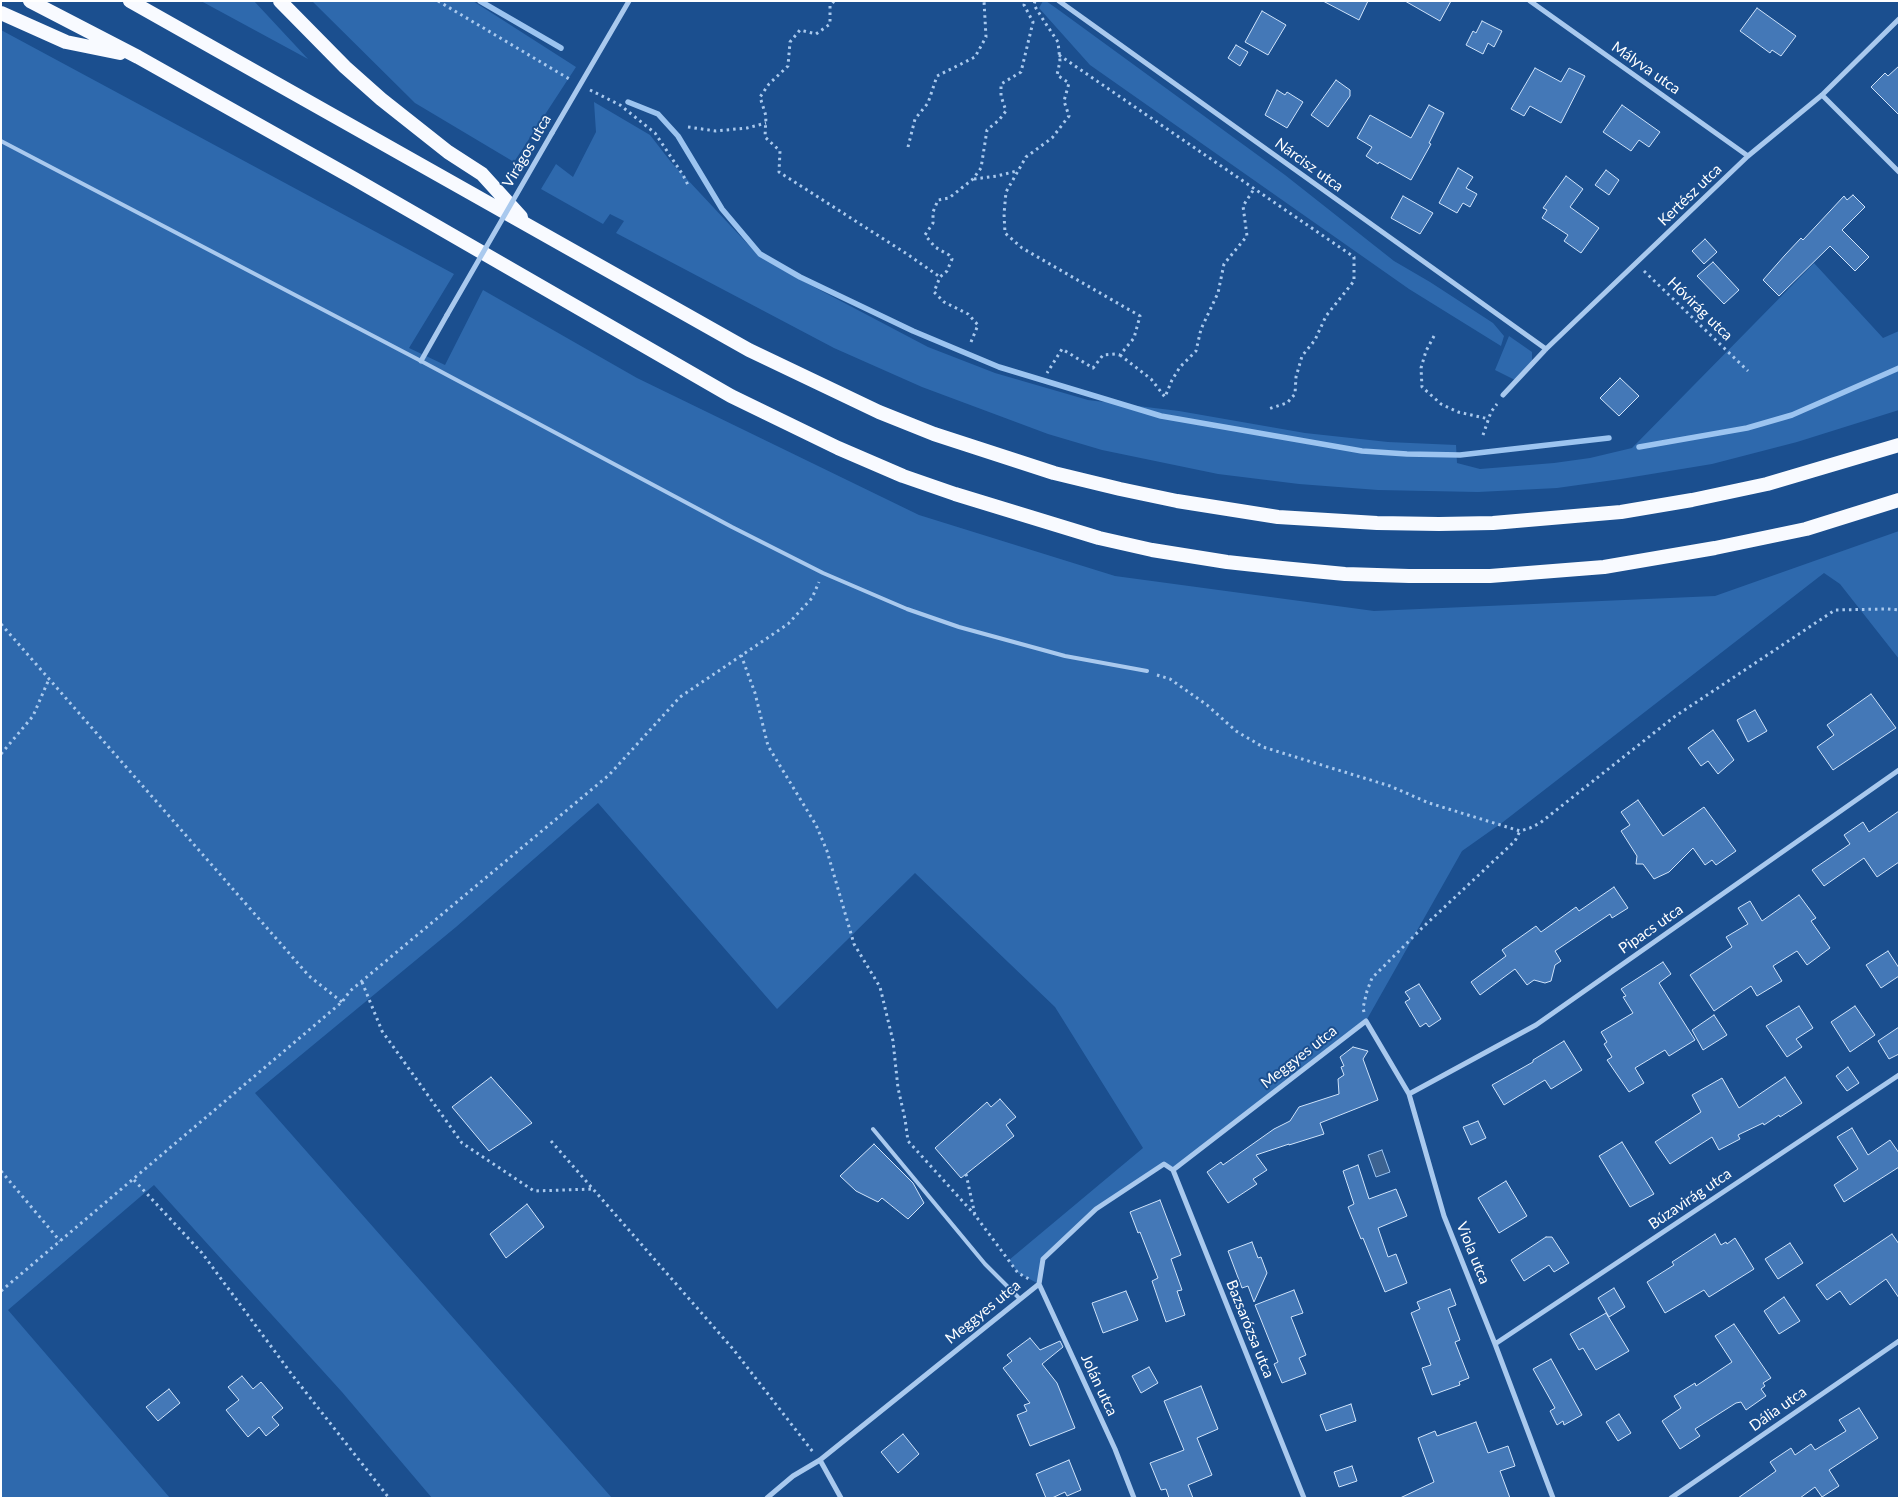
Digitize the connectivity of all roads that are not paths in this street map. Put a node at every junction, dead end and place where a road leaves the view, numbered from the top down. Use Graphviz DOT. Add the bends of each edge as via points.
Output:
graph roads {
  1 [pos="30,1"];
  2 [pos="130,1"];
  3 [pos="280,1"];
  4 [pos="629,1"];
  5 [pos="1058,1"];
  6 [pos="1530,1"];
  7 [pos="1,13"];
  8 [pos="1899,19"];
  9 [pos="138,57"];
  10 [pos="1822,95"];
  11 [pos="1,141"];
  12 [pos="1748,156"];
  13 [pos="1899,172"];
  14 [pos="534,230"];
  15 [pos="1546,349"];
  16 [pos="421,360"];
  17 [pos="1503,395"];
  18 [pos="1899,445"];
  19 [pos="1899,500"];
  20 [pos="1147,671"];
  21 [pos="1899,770"];
  22 [pos="1366,1021"];
  23 [pos="1899,1075"];
  24 [pos="1409,1094"];
  25 [pos="873,1129"];
  26 [pos="1173,1170"];
  27 [pos="1039,1284"];
  28 [pos="1019,1298"];
  29 [pos="1899,1341"];
  30 [pos="1495,1344"];
  31 [pos="820,1460"];
  32 [pos="767,1498"];
  33 [pos="841,1498"];
  34 [pos="1134,1498"];
  35 [pos="1304,1498"];
  36 [pos="1553,1498"];
  37 [pos="1671,1498"];
  1 -- 9 [label="highway"];
  2 -- 14 [label="highway"];
  3 -- 14 [label="highway" via="381,100 482,174"];
  4 -- 16 [label="street, Virágos utca, bridge"];
  5 -- 15 [label="street, Nárcisz utca"];
  6 -- 12 [label="street, Mályva utca"];
  7 -- 9 [label="highway" via="66,42"];
  8 -- 10 [label="street, Kertész utca"];
  9 -- 19 [label="highway" via="731,396 903,476 1099,538 1190,556 1282,568 1345,574 1490,576 1604,566 1715,548 1806,528"];
  10 -- 12 [label="street, Kertész utca"];
  10 -- 13 [label="street"];
  11 -- 16 [label="lane"];
  12 -- 15 [label="street, Kertész utca"];
  14 -- 18 [label="highway" via="749,350 880,412 952,440 1054,472 1177,501 1278,516 1377,523 1448,524 1561,518 1621,512 1757,486"];
  15 -- 17 [label="street, Kertész utca"];
  16 -- 20 [label="lane" via="732,527 823,573 890,602 959,627 1065,656"];
  21 -- 24 [label="street, Pipacs utca" via="1536,1025"];
  22 -- 24 [label="street, Viola utca"];
  22 -- 26 [label="street, Meggyes utca"];
  23 -- 30 [label="street, Búzavirág utca"];
  24 -- 30 [label="street, Viola utca" via="1444,1216"];
  25 -- 28 [label="lane" via="985,1264"];
  26 -- 27 [label="street, Meggyes utca" via="1164,1164 1096,1210 1043,1259"];
  26 -- 35 [label="street, Bazsarózsa utca"];
  27 -- 28 [label="street, Meggyes utca"];
  27 -- 34 [label="street, Jolán utca" via="1115,1449"];
  28 -- 31 [label="street, Meggyes utca"];
  29 -- 37 [label="street, Dália utca"];
  30 -- 36 [label="street, Viola utca"];
  31 -- 32 [label="street, Meggyes utca" via="793,1476"];
  31 -- 33 [label="street"];
}
